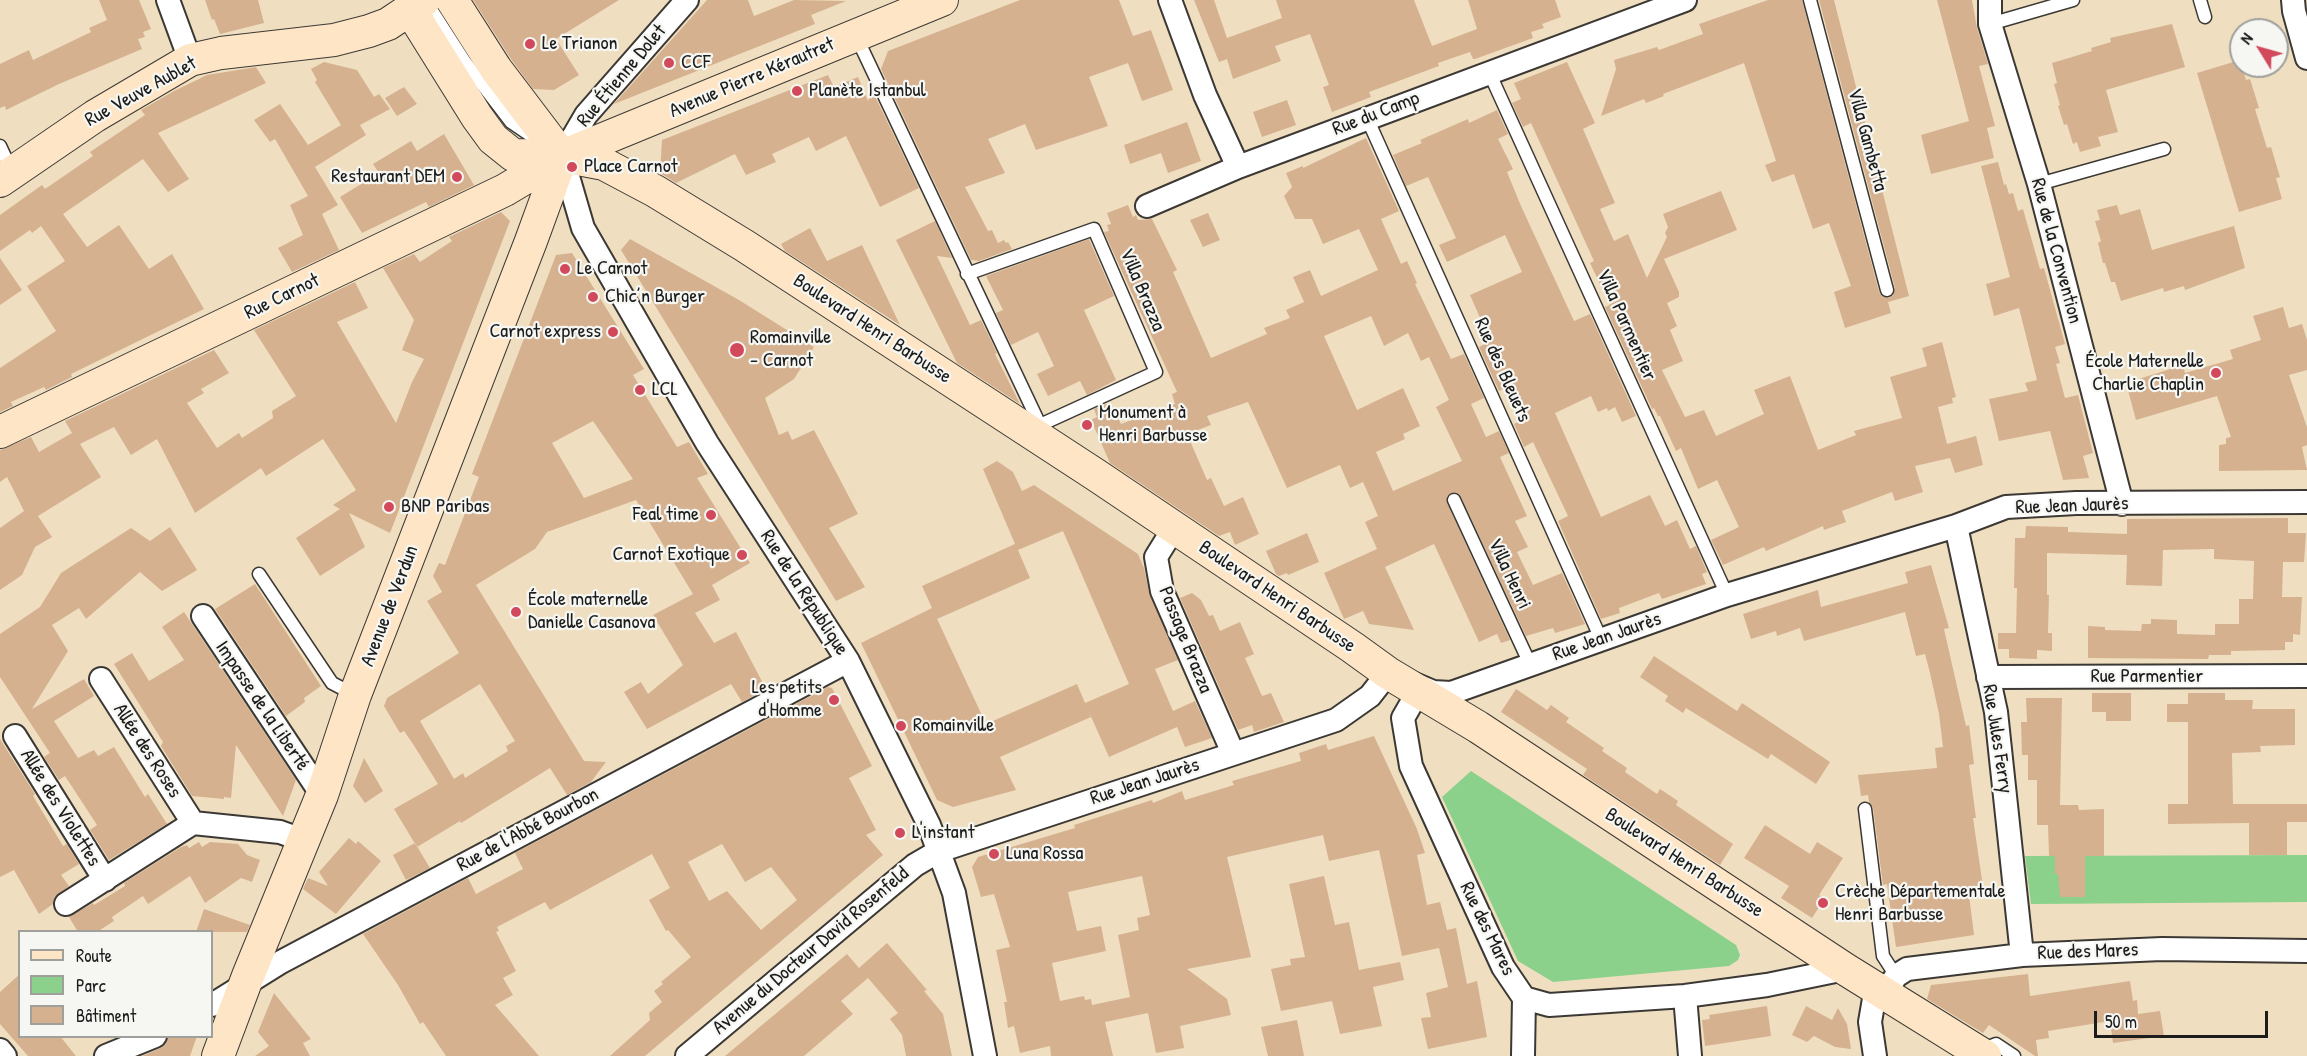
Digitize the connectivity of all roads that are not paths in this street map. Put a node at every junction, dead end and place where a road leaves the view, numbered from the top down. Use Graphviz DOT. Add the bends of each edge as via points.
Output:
graph roads {
  1 [pos="168,0"];
  2 [pos="452,0"];
  3 [pos="687,0"];
  4 [pos="942,0"];
  5 [pos="1170,0"];
  6 [pos="1684,0"];
  7 [pos="1810,0"];
  8 [pos="1990,0"];
  9 [pos="2073,0"];
  10 [pos="2200,0"];
  11 [pos="2293,0"];
  12 [pos="418,2"];
  13 [pos="2205,16"];
  14 [pos="1990,24"];
  15 [pos="855,35"];
  16 [pos="2307,58"];
  17 [pos="190,60"];
  18 [pos="1489,72"];
  19 [pos="1367,118"];
  20 [pos="2164,149"];
  21 [pos="562,156"];
  22 [pos="4,167"];
  23 [pos="1239,167"];
  24 [pos="2039,184"];
  25 [pos="1147,206"];
  26 [pos="967,274"];
  27 [pos="1887,290"];
  28 [pos="1035,429"];
  29 [pos="0,432"];
  30 [pos="1454,500"];
  31 [pos="2307,502"];
  32 [pos="2122,504"];
  33 [pos="1956,526"];
  34 [pos="1174,528"];
  35 [pos="259,574"];
  36 [pos="1727,595"];
  37 [pos="203,616"];
  38 [pos="1601,639"];
  39 [pos="848,661"];
  40 [pos="1530,664"];
  41 [pos="2307,676"];
  42 [pos="1988,677"];
  43 [pos="101,679"];
  44 [pos="1381,682"];
  45 [pos="1418,692"];
  46 [pos="355,695"];
  47 [pos="15,736"];
  48 [pos="1233,753"];
  49 [pos="322,795"];
  50 [pos="1865,809"];
  51 [pos="193,824"];
  52 [pos="305,841"];
  53 [pos="939,850"];
  54 [pos="105,880"];
  55 [pos="66,904"];
  56 [pos="2022,955"];
  57 [pos="2306,955"];
  58 [pos="1845,969"];
  59 [pos="1886,981"];
  60 [pos="245,982"];
  61 [pos="1685,996"];
  62 [pos="1524,998"];
  63 [pos="213,1004"];
  64 [pos="150,1038"];
  65 [pos="0,1050"];
  66 [pos="1981,1054"];
  67 [pos="5,1056"];
  68 [pos="106,1056"];
  69 [pos="218,1056"];
  70 [pos="687,1056"];
  71 [pos="986,1056"];
  72 [pos="1524,1056"];
  73 [pos="1690,1056"];
  74 [pos="1875,1056"];
  75 [pos="2014,1056"];
  1 -- 17 [label="street"];
  2 -- 21 [label="street" via="496,69"];
  3 -- 21 [label="street, Rue Étienne Dolet" via="586,115"];
  4 -- 15 [label="street, Avenue Pierre Kérautret"];
  5 -- 23 [label="street" via="1205,95"];
  6 -- 18 [label="street, Rue du Camp"];
  7 -- 27 [label="lane, Villa Gambetta"];
  8 -- 14 [label="street, Rue de la Convention"];
  9 -- 14 [label="lane"];
  10 -- 13 [label="lane"];
  11 -- 16 [label="street"];
  12 -- 17 [label="street, Rue Veuve Aublet" via="388,24 334,40"];
  12 -- 21 [label="lane" via="511,122"];
  12 -- 21 [label="street" via="419,24 493,139 513,155"];
  14 -- 24 [label="street, Rue de la Convention"];
  15 -- 21 [label="street, Avenue Pierre Kérautret"];
  15 -- 26 [label="lane"];
  17 -- 22 [label="street, Rue Veuve Aublet"];
  18 -- 19 [label="street, Rue du Camp"];
  18 -- 36 [label="lane, Villa Parmentier"];
  19 -- 23 [label="street, Rue du Camp"];
  19 -- 38 [label="lane, Rue des Bleuets"];
  20 -- 24 [label="lane"];
  21 -- 28 [label="street, Boulevard Henri Barbusse" via="604,164 655,191"];
  21 -- 29 [label="street, Rue Carnot" via="505,190"];
  21 -- 39 [label="street, Rue de la République" via="584,228 707,443"];
  21 -- 46 [label="street, Avenue de Verdun"];
  23 -- 25 [label="street, Rue du Camp"];
  24 -- 32 [label="street, Rue de la Convention"];
  26 -- 28 [label="lane"];
  26 -- 28 [label="lane, Villa Brazza" via="1094,230 1156,372"];
  28 -- 34 [label="street, Boulevard Henri Barbusse"];
  30 -- 40 [label="lane, Villa Henri"];
  31 -- 32 [label="street, Rue Jean Jaurès"];
  32 -- 33 [label="street, Rue Jean Jaurès" via="2076,502 2006,507"];
  33 -- 36 [label="street, Rue Jean Jaurès"];
  33 -- 42 [label="street, Rue Jules Ferry"];
  34 -- 44 [label="street, Boulevard Henri Barbusse" via="1352,647"];
  34 -- 48 [label="street, Passage Brazza" via="1156,557 1162,591"];
  35 -- 46 [label="lane" via="332,683"];
  36 -- 38 [label="street, Rue Jean Jaurès"];
  37 -- 49 [label="street, Impasse de la Liberté"];
  38 -- 40 [label="street, Rue Jean Jaurès"];
  39 -- 53 [label="street, Rue de la République"];
  39 -- 60 [label="street, Rue de l'Abbé Bourbon"];
  40 -- 44 [label="street, Rue Jean Jaurès" via="1451,693"];
  41 -- 42 [label="street, Rue Parmentier"];
  42 -- 56 [label="street, Rue Jules Ferry" via="1996,712"];
  43 -- 51 [label="street, Allée des Roses"];
  44 -- 45 [label="street, Boulevard Henri Barbusse"];
  44 -- 48 [label="street, Rue Jean Jaurès" via="1336,720"];
  45 -- 58 [label="street, Boulevard Henri Barbusse" via="1478,727"];
  45 -- 62 [label="street, Rue des Mares" via="1403,718 1411,766 1503,967"];
  46 -- 49 [label="street, Avenue de Verdun"];
  47 -- 54 [label="street, Allée des Violettes"];
  48 -- 53 [label="street, Rue Jean Jaurès"];
  49 -- 52 [label="street, Avenue de Verdun"];
  50 -- 59 [label="lane"];
  51 -- 52 [label="street" via="280,832"];
  51 -- 54 [label="street"];
  52 -- 60 [label="street, Avenue de Verdun"];
  53 -- 70 [label="street, Avenue du Docteur David Rosenfeld" via="915,865"];
  53 -- 71 [label="street, Rue de la République" via="954,893"];
  54 -- 55 [label="street"];
  56 -- 57 [label="street, Rue des Mares" via="2162,949"];
  56 -- 59 [label="street, Rue des Mares" via="1907,969"];
  58 -- 59 [label="street, Boulevard Henri Barbusse"];
  58 -- 61 [label="street, Rue des Mares"];
  59 -- 66 [label="street, Boulevard Henri Barbusse"];
  59 -- 74 [label="street" via="1870,1022"];
  60 -- 63 [label="street, Rue de l'Abbé Bourbon"];
  60 -- 69 [label="street, Avenue de Verdun"];
  61 -- 62 [label="street, Rue des Mares" via="1549,1005"];
  61 -- 73 [label="street"];
  62 -- 72 [label="street"];
  64 -- 68 [label="street"];
  65 -- 67 [label="street"];
  66 -- 75 [label="lane" via="1996,1044"];
}
